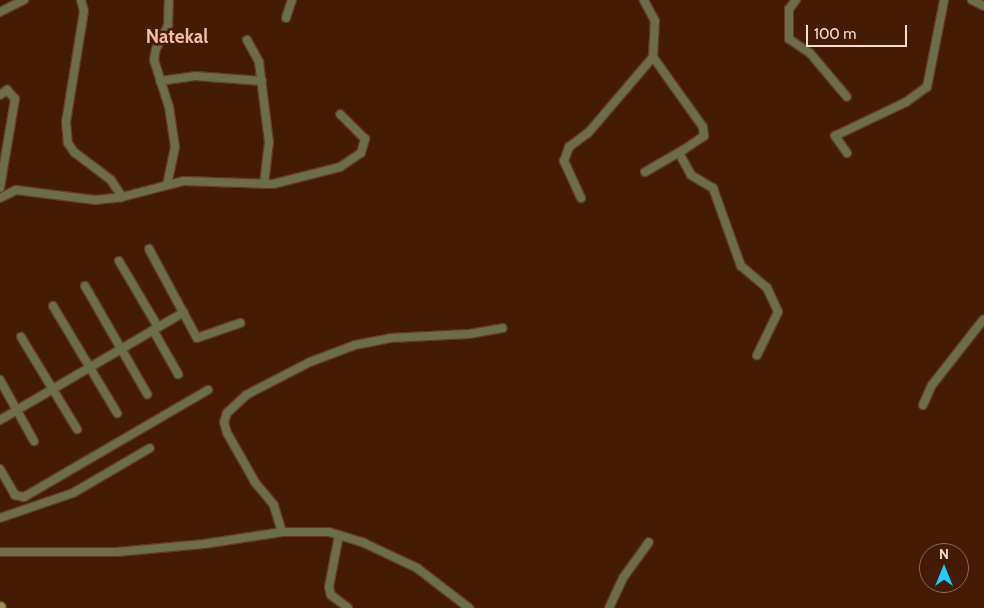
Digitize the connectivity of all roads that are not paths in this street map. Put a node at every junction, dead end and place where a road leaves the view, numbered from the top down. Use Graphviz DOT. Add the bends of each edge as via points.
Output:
graph roads {
  1 [pos="24,0"];
  2 [pos="80,0"];
  3 [pos="169,0"];
  4 [pos="292,0"];
  5 [pos="644,0"];
  6 [pos="796,0"];
  7 [pos="944,0"];
  8 [pos="972,0"];
  9 [pos="984,6"];
  10 [pos="0,12"];
  11 [pos="286,18"];
  12 [pos="247,40"];
  13 [pos="653,57"];
  14 [pos="160,80"];
  15 [pos="262,81"];
  16 [pos="0,95"];
  17 [pos="846,97"];
  18 [pos="340,114"];
  19 [pos="679,152"];
  20 [pos="846,153"];
  21 [pos="645,172"];
  22 [pos="264,184"];
  23 [pos="167,185"];
  24 [pos="0,188"];
  25 [pos="122,197"];
  26 [pos="0,198"];
  27 [pos="580,198"];
  28 [pos="149,249"];
  29 [pos="119,261"];
  30 [pos="85,286"];
  31 [pos="53,306"];
  32 [pos="184,312"];
  33 [pos="984,319"];
  34 [pos="240,323"];
  35 [pos="502,328"];
  36 [pos="155,329"];
  37 [pos="984,331"];
  38 [pos="21,337"];
  39 [pos="122,348"];
  40 [pos="757,355"];
  41 [pos="89,368"];
  42 [pos="178,374"];
  43 [pos="0,380"];
  44 [pos="53,389"];
  45 [pos="208,390"];
  46 [pos="147,394"];
  47 [pos="923,405"];
  48 [pos="17,410"];
  49 [pos="117,412"];
  50 [pos="0,420"];
  51 [pos="77,430"];
  52 [pos="34,441"];
  53 [pos="150,448"];
  54 [pos="0,469"];
  55 [pos="0,518"];
  56 [pos="282,532"];
  57 [pos="339,536"];
  58 [pos="648,542"];
  59 [pos="0,552"];
  60 [pos="458,605"];
  61 [pos="348,608"];
  62 [pos="469,608"];
  63 [pos="609,608"];
  1 -- 10 [label="street"];
  2 -- 25 [label="street" via="84,11 66,138 74,152 111,180"];
  3 -- 14 [label="street" via="168,25 154,60"];
  4 -- 11 [label="street"];
  5 -- 13 [label="street" via="655,21"];
  6 -- 17 [label="street" via="788,9 788,38 810,53"];
  7 -- 20 [label="street" via="927,87 906,102 835,136"];
  8 -- 9 [label="street"];
  12 -- 15 [label="street" via="259,62"];
  13 -- 19 [label="street" via="703,127 704,136"];
  13 -- 27 [label="street" via="589,132 569,147 564,161"];
  14 -- 15 [label="street" via="195,76"];
  14 -- 23 [label="street" via="169,107 174,148"];
  15 -- 22 [label="street" via="269,142"];
  16 -- 24 [label="street" via="8,90 15,99"];
  18 -- 22 [label="street" via="365,139 361,153 340,167"];
  19 -- 21 [label="street"];
  19 -- 40 [label="street" via="691,175 713,188 741,266 767,288 778,312"];
  22 -- 23 [label="street" via="184,181"];
  23 -- 25 [label="street"];
  25 -- 26 [label="street" via="95,200 16,190"];
  28 -- 32 [label="street"];
  29 -- 36 [label="street"];
  30 -- 39 [label="street"];
  31 -- 41 [label="street"];
  32 -- 34 [label="street" via="195,336 200,339"];
  32 -- 36 [label="street"];
  33 -- 37 [label="street"];
  33 -- 47 [label="street" via="932,385"];
  35 -- 56 [label="street" via="469,334 390,338 355,345 310,362 246,395 226,413 227,433 255,482 274,506"];
  36 -- 39 [label="street"];
  36 -- 42 [label="street"];
  38 -- 44 [label="street"];
  39 -- 41 [label="street"];
  39 -- 46 [label="street"];
  41 -- 44 [label="street"];
  41 -- 49 [label="street"];
  43 -- 48 [label="street"];
  44 -- 48 [label="street"];
  44 -- 51 [label="street"];
  45 -- 54 [label="street" via="24,497 15,495"];
  48 -- 50 [label="street"];
  48 -- 52 [label="street"];
  53 -- 55 [label="street" via="73,493 9,518"];
  56 -- 57 [label="street" via="329,532"];
  56 -- 59 [label="street" via="118,552"];
  57 -- 60 [label="street" via="417,568"];
  57 -- 61 [label="street" via="330,595"];
  58 -- 63 [label="street" via="623,578"];
  60 -- 62 [label="street"];
}
